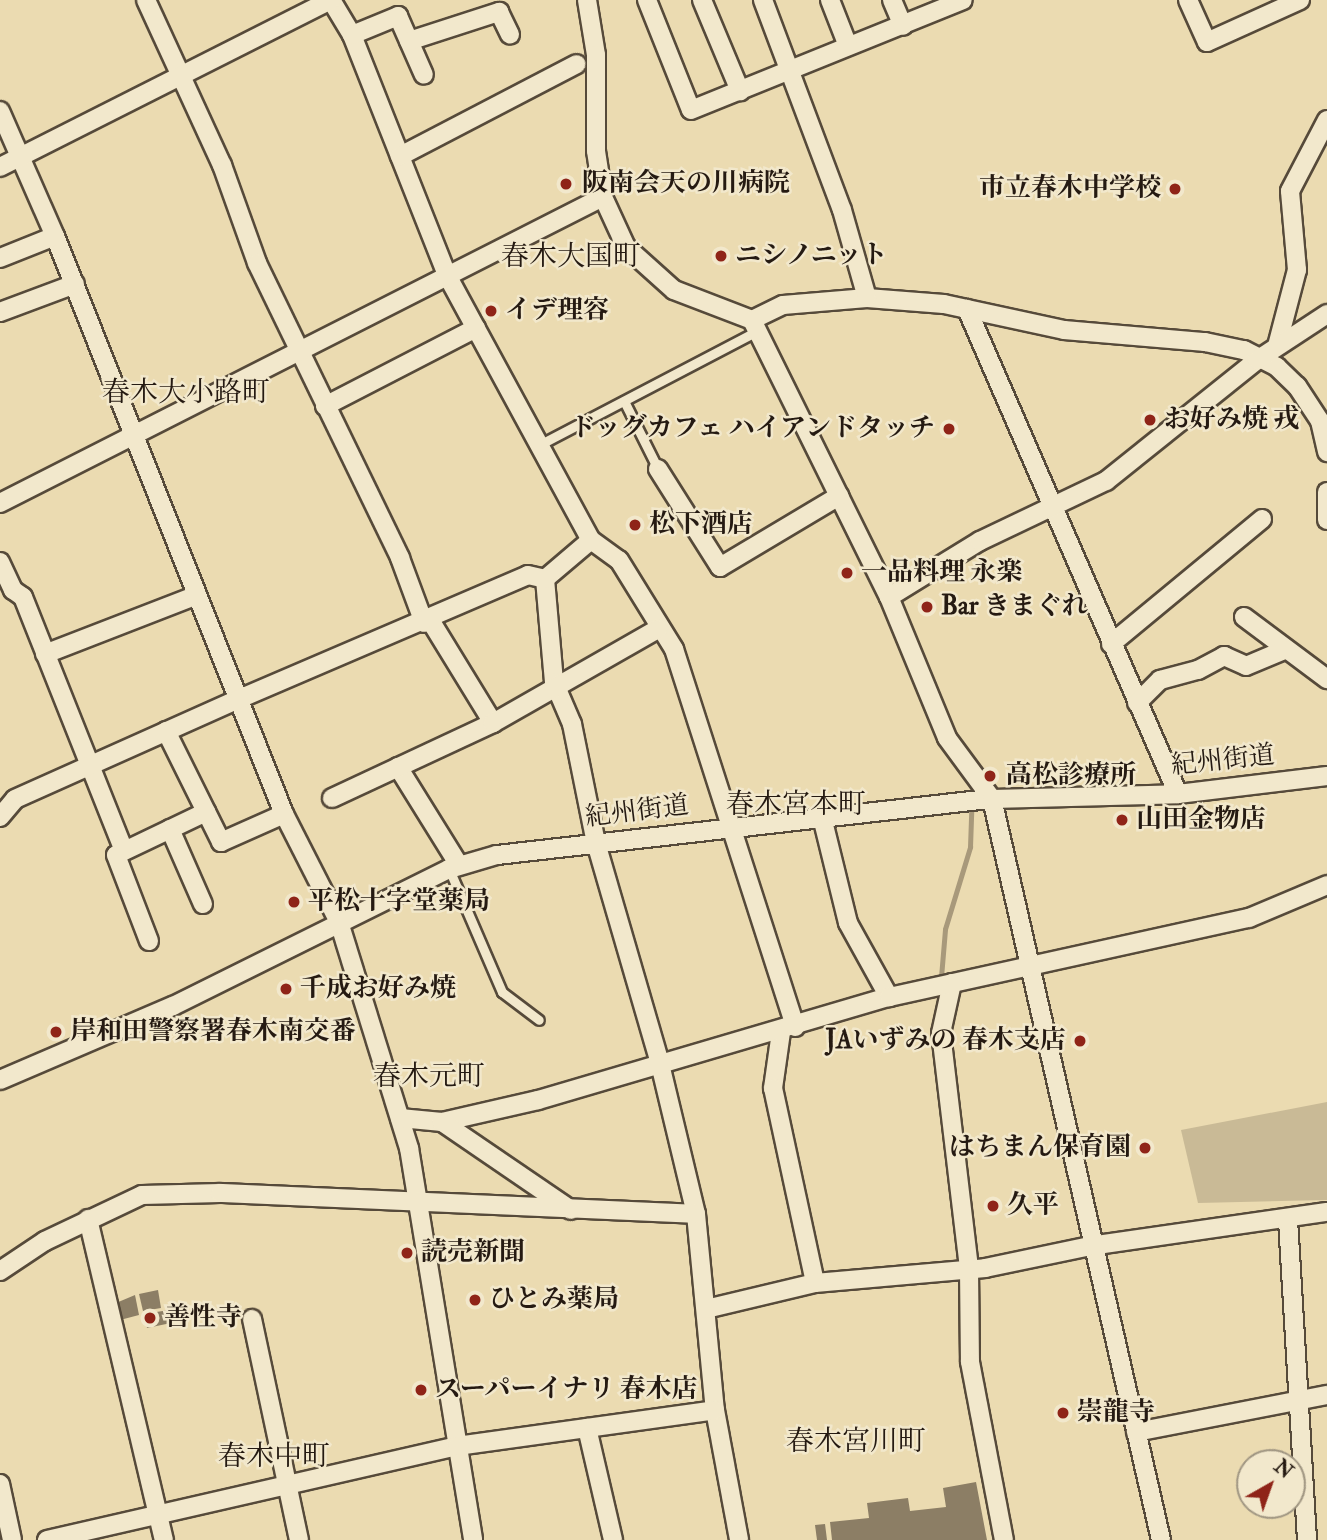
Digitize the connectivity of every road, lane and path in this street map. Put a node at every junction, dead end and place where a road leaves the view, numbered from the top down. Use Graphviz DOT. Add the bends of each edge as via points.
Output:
graph roads {
  1 [pos="146,0"];
  2 [pos="331,0"];
  3 [pos="587,0"];
  4 [pos="647,0"];
  5 [pos="702,0"];
  6 [pos="763,0"];
  7 [pos="830,0"];
  8 [pos="892,0"];
  9 [pos="963,0"];
  10 [pos="1188,0"];
  11 [pos="1300,0"];
  12 [pos="1260,8"];
  13 [pos="903,26"];
  14 [pos="352,35"];
  15 [pos="510,35"];
  16 [pos="409,41"];
  17 [pos="848,46"];
  18 [pos="577,64"];
  19 [pos="182,72"];
  20 [pos="791,72"];
  21 [pos="424,75"];
  22 [pos="740,92"];
  23 [pos="0,111"];
  24 [pos="1327,121"];
  25 [pos="23,156"];
  26 [pos="400,156"];
  27 [pos="0,167"];
  28 [pos="603,197"];
  29 [pos="55,236"];
  30 [pos="0,258"];
  31 [pos="448,277"];
  32 [pos="75,284"];
  33 [pos="867,298"];
  34 [pos="967,310"];
  35 [pos="0,312"];
  36 [pos="1327,314"];
  37 [pos="754,326"];
  38 [pos="476,328"];
  39 [pos="1277,345"];
  40 [pos="298,352"];
  41 [pos="1257,360"];
  42 [pos="624,401"];
  43 [pos="326,406"];
  44 [pos="133,435"];
  45 [pos="539,444"];
  46 [pos="1327,452"];
  47 [pos="658,469"];
  48 [pos="1327,492"];
  49 [pos="839,496"];
  50 [pos="0,503"];
  51 [pos="1052,507"];
  52 [pos="1262,519"];
  53 [pos="1327,520"];
  54 [pos="591,540"];
  55 [pos="0,562"];
  56 [pos="545,579"];
  57 [pos="197,594"];
  58 [pos="889,597"];
  59 [pos="1244,617"];
  60 [pos="427,622"];
  61 [pos="658,629"];
  62 [pos="1111,644"];
  63 [pos="1284,650"];
  64 [pos="45,654"];
  65 [pos="1327,679"];
  66 [pos="556,688"];
  67 [pos="239,699"];
  68 [pos="1138,703"];
  69 [pos="493,723"];
  70 [pos="166,731"];
  71 [pos="89,766"];
  72 [pos="398,767"];
  73 [pos="1327,776"];
  74 [pos="1178,794"];
  75 [pos="332,798"];
  76 [pos="992,799"];
  77 [pos="206,812"];
  78 [pos="284,814"];
  79 [pos="0,817"];
  80 [pos="822,817"];
  81 [pos="727,827"];
  82 [pos="170,829"];
  83 [pos="596,843"];
  84 [pos="124,851"];
  85 [pos="454,867"];
  86 [pos="1327,885"];
  87 [pos="203,904"];
  88 [pos="339,922"];
  89 [pos="149,941"];
  90 [pos="1028,967"];
  91 [pos="952,983"];
  92 [pos="889,997"];
  93 [pos="539,1020"];
  94 [pos="788,1030"];
  95 [pos="660,1064"];
  96 [pos="0,1080"];
  97 [pos="400,1118"];
  98 [pos="442,1122"];
  99 [pos="421,1205"];
  100 [pos="571,1210"];
  101 [pos="1327,1212"];
  102 [pos="695,1214"];
  103 [pos="88,1219"];
  104 [pos="1288,1220"];
  105 [pos="1090,1246"];
  106 [pos="969,1269"];
  107 [pos="0,1270"];
  108 [pos="815,1283"];
  109 [pos="706,1309"];
  110 [pos="252,1319"];
  111 [pos="1327,1395"];
  112 [pos="1301,1398"];
  113 [pos="715,1410"];
  114 [pos="587,1428"];
  115 [pos="1136,1432"];
  116 [pos="457,1446"];
  117 [pos="0,1484"];
  118 [pos="288,1487"];
  119 [pos="160,1518"];
  120 [pos="12,1540"];
  121 [pos="47,1540"];
  122 [pos="164,1540"];
  123 [pos="299,1540"];
  124 [pos="473,1540"];
  125 [pos="613,1540"];
  126 [pos="739,1540"];
  127 [pos="1004,1540"];
  128 [pos="1161,1540"];
  129 [pos="1307,1540"];
  1 -- 19 [label="street"];
  2 -- 14 [label="street"];
  2 -- 19 [label="street"];
  3 -- 28 [label="street" via="595,43 596,150"];
  4 -- 22 [label="street" via="691,110"];
  5 -- 22 [label="street"];
  6 -- 20 [label="street"];
  7 -- 17 [label="street"];
  8 -- 13 [label="street"];
  9 -- 13 [label="street"];
  10 -- 12 [label="street" via="1207,42"];
  11 -- 12 [label="street"];
  13 -- 17 [label="street"];
  14 -- 16 [label="street" via="398,16"];
  14 -- 26 [label="street"];
  15 -- 16 [label="street" via="499,12"];
  16 -- 21 [label="street"];
  17 -- 20 [label="street"];
  18 -- 26 [label="street"];
  19 -- 25 [label="street"];
  19 -- 40 [label="street"];
  20 -- 22 [label="street"];
  20 -- 33 [label="street" via="842,210"];
  23 -- 25 [label="street"];
  24 -- 39 [label="street" via="1290,191 1297,270"];
  25 -- 27 [label="street"];
  25 -- 29 [label="street"];
  26 -- 31 [label="street"];
  28 -- 31 [label="street"];
  28 -- 37 [label="street" via="626,247 649,270 697,301"];
  29 -- 30 [label="street"];
  29 -- 32 [label="street"];
  31 -- 38 [label="street"];
  31 -- 40 [label="street"];
  32 -- 35 [label="street"];
  32 -- 44 [label="street"];
  33 -- 34 [label="street"];
  33 -- 37 [label="street" via="783,305"];
  34 -- 41 [label="street" via="1064,330 1205,342 1244,350"];
  34 -- 51 [label="street"];
  36 -- 39 [label="street"];
  37 -- 42 [label="lane"];
  37 -- 49 [label="street"];
  38 -- 43 [label="street"];
  38 -- 45 [label="street"];
  39 -- 41 [label="street"];
  40 -- 43 [label="street"];
  40 -- 44 [label="street"];
  41 -- 46 [label="street" via="1277,367 1297,386 1320,421"];
  41 -- 51 [label="street" via="1132,464"];
  42 -- 45 [label="lane"];
  42 -- 47 [label="lane"];
  43 -- 60 [label="street"];
  44 -- 50 [label="street"];
  44 -- 57 [label="street"];
  45 -- 54 [label="street"];
  47 -- 49 [label="street" via="720,567"];
  48 -- 53 [label="street"];
  49 -- 58 [label="street"];
  51 -- 58 [label="street" via="980,541"];
  51 -- 62 [label="street"];
  52 -- 62 [label="street"];
  54 -- 56 [label="street"];
  54 -- 61 [label="street" via="619,560"];
  55 -- 64 [label="street" via="13,590 23,597"];
  56 -- 60 [label="street" via="528,575"];
  56 -- 66 [label="street"];
  57 -- 64 [label="street"];
  57 -- 67 [label="street"];
  58 -- 76 [label="street" via="947,738"];
  59 -- 63 [label="street"];
  60 -- 67 [label="street"];
  60 -- 69 [label="street"];
  61 -- 66 [label="street"];
  61 -- 81 [label="street" via="689,682"];
  62 -- 68 [label="street"];
  63 -- 65 [label="street"];
  63 -- 68 [label="street" via="1246,666 1224,656 1198,670 1160,680"];
  64 -- 71 [label="street"];
  66 -- 69 [label="street"];
  66 -- 83 [label="street" via="572,724"];
  67 -- 70 [label="street"];
  67 -- 78 [label="street"];
  68 -- 74 [label="street"];
  69 -- 72 [label="street"];
  70 -- 71 [label="street"];
  70 -- 77 [label="street"];
  71 -- 79 [label="street" via="15,799"];
  71 -- 84 [label="street"];
  72 -- 75 [label="street"];
  72 -- 85 [label="street"];
  73 -- 74 [label="street, 紀州街道"];
  74 -- 76 [label="street, 紀州街道"];
  76 -- 80 [label="street, 紀州街道"];
  76 -- 90 [label="street"];
  77 -- 78 [label="street" via="221,842"];
  77 -- 82 [label="street"];
  78 -- 88 [label="street"];
  80 -- 81 [label="street, 紀州街道"];
  80 -- 92 [label="street" via="848,923"];
  81 -- 83 [label="street, 紀州街道"];
  81 -- 94 [label="street"];
  82 -- 84 [label="street"];
  82 -- 87 [label="street"];
  83 -- 85 [label="street, 紀州街道"];
  83 -- 95 [label="street"];
  84 -- 89 [label="street" via="116,855"];
  85 -- 88 [label="street, 紀州街道"];
  85 -- 93 [label="lane" via="502,992"];
  86 -- 90 [label="street" via="1250,918"];
  88 -- 96 [label="street, 紀州街道" via="173,1006"];
  88 -- 97 [label="street"];
  90 -- 91 [label="street"];
  90 -- 105 [label="street"];
  91 -- 92 [label="street"];
  91 -- 106 [label="street" via="942,1033"];
  92 -- 94 [label="street"];
  94 -- 95 [label="street"];
  94 -- 108 [label="street" via="773,1088"];
  95 -- 98 [label="street"];
  95 -- 102 [label="street"];
  97 -- 98 [label="street"];
  97 -- 99 [label="street"];
  98 -- 100 [label="street"];
  99 -- 100 [label="street"];
  99 -- 103 [label="street" via="220,1193 142,1195"];
  99 -- 116 [label="street"];
  100 -- 102 [label="street"];
  101 -- 104 [label="street"];
  102 -- 109 [label="street"];
  103 -- 107 [label="street"];
  103 -- 119 [label="street"];
  104 -- 105 [label="street"];
  104 -- 112 [label="street"];
  105 -- 106 [label="street"];
  105 -- 115 [label="street"];
  106 -- 108 [label="street"];
  106 -- 127 [label="street" via="970,1362"];
  108 -- 109 [label="street"];
  109 -- 113 [label="street"];
  110 -- 118 [label="street"];
  111 -- 112 [label="street"];
  112 -- 115 [label="street"];
  112 -- 129 [label="street"];
  113 -- 114 [label="street"];
  113 -- 126 [label="street"];
  114 -- 116 [label="street"];
  114 -- 125 [label="street"];
  115 -- 128 [label="street"];
  116 -- 118 [label="street"];
  116 -- 124 [label="street"];
  117 -- 120 [label="street"];
  118 -- 119 [label="street"];
  118 -- 123 [label="street"];
  119 -- 121 [label="street"];
  119 -- 122 [label="street"];
}
